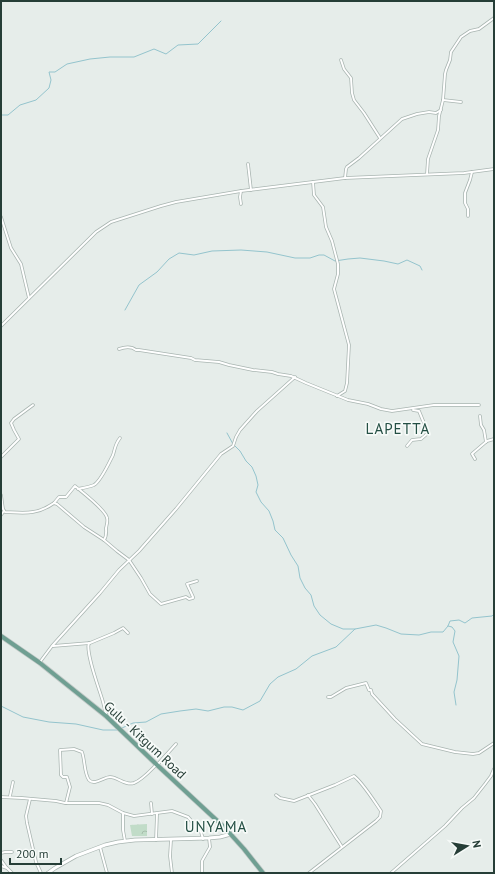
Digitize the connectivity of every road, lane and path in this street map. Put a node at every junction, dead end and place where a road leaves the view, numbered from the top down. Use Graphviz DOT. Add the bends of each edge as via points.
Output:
graph roads {
  1 [pos="494,18"];
  2 [pos="341,60"];
  3 [pos="443,100"];
  4 [pos="461,102"];
  5 [pos="441,110"];
  6 [pos="437,112"];
  7 [pos="440,116"];
  8 [pos="380,138"];
  9 [pos="248,164"];
  10 [pos="494,169"];
  11 [pos="472,172"];
  12 [pos="427,174"];
  13 [pos="345,178"];
  14 [pos="313,182"];
  15 [pos="251,190"];
  16 [pos="242,191"];
  17 [pos="241,204"];
  18 [pos="468,216"];
  19 [pos="1,217"];
  20 [pos="29,298"];
  21 [pos="1,326"];
  22 [pos="119,349"];
  23 [pos="296,377"];
  24 [pos="338,396"];
  25 [pos="33,405"];
  26 [pos="479,405"];
  27 [pos="410,409"];
  28 [pos="480,416"];
  29 [pos="120,438"];
  30 [pos="494,439"];
  31 [pos="486,442"];
  32 [pos="407,446"];
  33 [pos="1,457"];
  34 [pos="475,460"];
  35 [pos="78,489"];
  36 [pos="1,495"];
  37 [pos="54,503"];
  38 [pos="4,511"];
  39 [pos="1,515"];
  40 [pos="104,540"];
  41 [pos="129,560"];
  42 [pos="196,581"];
  43 [pos="128,633"];
  44 [pos="1,636"];
  45 [pos="90,642"];
  46 [pos="52,646"];
  47 [pos="40,663"];
  48 [pos="328,697"];
  49 [pos="106,716"];
  50 [pos="494,743"];
  51 [pos="176,744"];
  52 [pos="156,765"];
  53 [pos="494,769"];
  54 [pos="13,782"];
  55 [pos="276,795"];
  56 [pos="308,795"];
  57 [pos="1,797"];
  58 [pos="10,797"];
  59 [pos="30,799"];
  60 [pos="66,803"];
  61 [pos="151,803"];
  62 [pos="123,813"];
  63 [pos="152,814"];
  64 [pos="157,814"];
  65 [pos="231,834"];
  66 [pos="209,838"];
  67 [pos="203,839"];
  68 [pos="156,840"];
  69 [pos="171,840"];
  70 [pos="125,841"];
  71 [pos="100,847"];
  72 [pos="342,847"];
  73 [pos="12,852"];
  74 [pos="1,853"];
  75 [pos="1,860"];
  76 [pos="1,866"];
  77 [pos="7,868"];
  78 [pos="12,873"];
  79 [pos="41,873"];
  80 [pos="49,873"];
  81 [pos="107,873"];
  82 [pos="172,873"];
  83 [pos="202,873"];
  84 [pos="263,873"];
  85 [pos="309,873"];
  86 [pos="392,873"];
  1 -- 3 [label="street" via="479,29 461,37 453,48 446,70"];
  2 -- 8 [label="street" via="351,78 354,100"];
  3 -- 4 [label="street"];
  3 -- 5 [label="street"];
  5 -- 6 [label="street"];
  5 -- 7 [label="street"];
  6 -- 7 [label="street"];
  6 -- 8 [label="street" via="404,118"];
  7 -- 12 [label="street" via="428,159"];
  8 -- 13 [label="street" via="347,167"];
  9 -- 15 [label="street"];
  10 -- 11 [label="street"];
  11 -- 12 [label="street"];
  11 -- 18 [label="street" via="465,193"];
  12 -- 13 [label="street"];
  13 -- 14 [label="street"];
  14 -- 15 [label="street"];
  14 -- 24 [label="street" via="314,196 323,207 325,222 337,257 338,274 334,289 349,346 347,383 345,391"];
  15 -- 16 [label="street"];
  16 -- 17 [label="street"];
  16 -- 20 [label="street" via="176,202 111,222 96,232"];
  19 -- 20 [label="street" via="11,248 21,264"];
  20 -- 21 [label="street"];
  22 -- 23 [label="street" via="134,348"];
  23 -- 24 [label="street"];
  23 -- 41 [label="street" via="257,411 240,430 233,446 222,454 139,552"];
  24 -- 27 [label="street" via="392,411"];
  25 -- 33 [label="street" via="11,423 19,439"];
  26 -- 27 [label="street"];
  27 -- 32 [label="street" via="419,411 428,433 421,439 412,440"];
  28 -- 31 [label="street"];
  29 -- 35 [label="street" via="98,481 91,486"];
  30 -- 31 [label="street"];
  31 -- 34 [label="street" via="472,454"];
  35 -- 37 [label="street" via="75,486 66,497 59,497"];
  35 -- 40 [label="street" via="107,516"];
  36 -- 38 [label="street"];
  37 -- 38 [label="street" via="42,510 28,513"];
  37 -- 40 [label="street"];
  38 -- 39 [label="street"];
  40 -- 41 [label="street"];
  41 -- 42 [label="street" via="148,592 161,604 186,597 193,598 187,584"];
  41 -- 46 [label="street"];
  43 -- 45 [label="street" via="123,628 114,634"];
  44 -- 47 [label="main road, Gulu - Kitgum Road"];
  45 -- 46 [label="street"];
  45 -- 49 [label="street" via="90,662"];
  46 -- 47 [label="street"];
  47 -- 49 [label="main road, Gulu - Kitgum Road"];
  48 -- 50 [label="street" via="346,688 366,683 372,694 395,720 422,744 474,754"];
  49 -- 52 [label="main road, Gulu - Kitgum Road"];
  51 -- 52 [label="street"];
  52 -- 60 [label="street" via="132,783 110,777 93,781 86,773 82,752 74,749 60,750 61,775 67,777 70,786"];
  52 -- 65 [label="main road, Gulu - Kitgum Road"];
  53 -- 86 [label="street" via="474,798"];
  54 -- 58 [label="street"];
  55 -- 56 [label="street" via="294,801"];
  56 -- 72 [label="street"];
  56 -- 72 [label="street" via="355,777 382,811 376,821"];
  57 -- 58 [label="street"];
  58 -- 59 [label="street"];
  59 -- 60 [label="street"];
  59 -- 79 [label="street" via="27,823"];
  60 -- 62 [label="street" via="99,803"];
  61 -- 63 [label="street"];
  62 -- 63 [label="street" via="134,816"];
  62 -- 70 [label="street"];
  63 -- 64 [label="street"];
  64 -- 67 [label="street" via="170,811 188,817 201,832"];
  64 -- 68 [label="street"];
  65 -- 66 [label="street"];
  65 -- 84 [label="main road, Gulu - Kitgum Road"];
  66 -- 67 [label="street"];
  66 -- 83 [label="street" via="210,847 202,861"];
  67 -- 69 [label="street"];
  68 -- 69 [label="street"];
  68 -- 70 [label="street"];
  69 -- 82 [label="street"];
  70 -- 71 [label="street"];
  71 -- 80 [label="street" via="76,856"];
  71 -- 81 [label="street"];
  72 -- 85 [label="street"];
  73 -- 74 [label="street"];
  75 -- 77 [label="street"];
  76 -- 77 [label="street"];
  77 -- 78 [label="street"];
}
